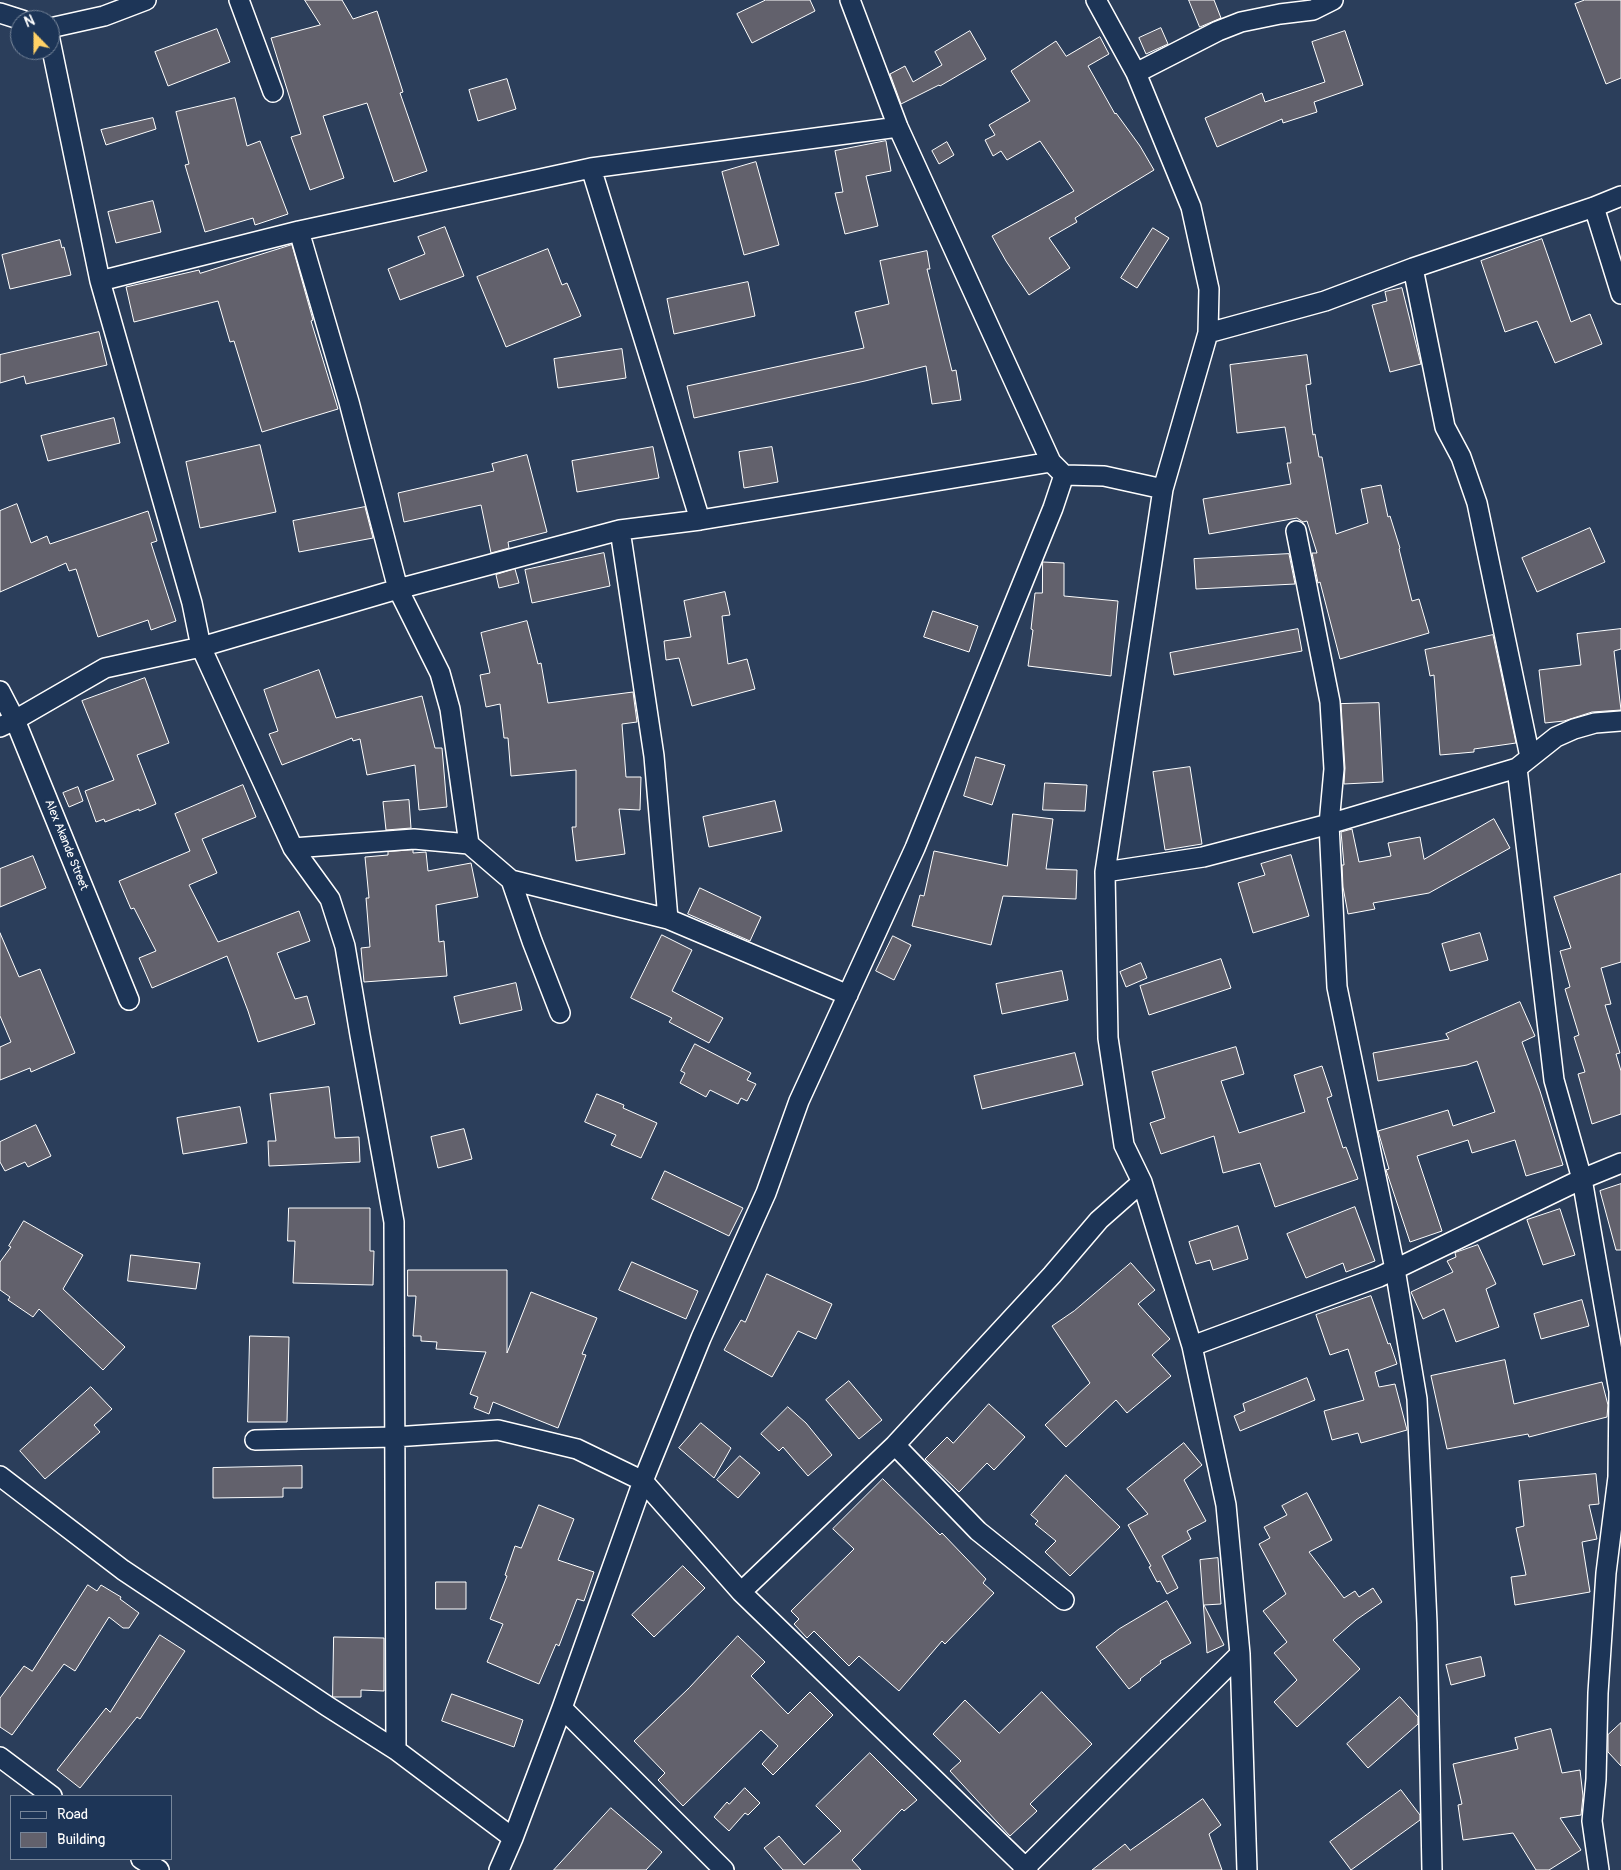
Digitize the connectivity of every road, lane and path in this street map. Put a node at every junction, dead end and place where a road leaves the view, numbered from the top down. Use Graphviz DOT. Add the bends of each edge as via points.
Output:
graph roads {
  1 [pos="146,0"];
  2 [pos="239,0"];
  3 [pos="850,0"];
  4 [pos="1096,0"];
  5 [pos="1333,0"];
  6 [pos="60,26"];
  7 [pos="54,60"];
  8 [pos="1136,73"];
  9 [pos="273,92"];
  10 [pos="898,128"];
  11 [pos="591,168"];
  12 [pos="1621,196"];
  13 [pos="1594,207"];
  14 [pos="299,231"];
  15 [pos="1412,268"];
  16 [pos="100,281"];
  17 [pos="1621,294"];
  18 [pos="1208,333"];
  19 [pos="1058,468"];
  20 [pos="1163,489"];
  21 [pos="700,520"];
  22 [pos="620,530"];
  23 [pos="1296,531"];
  24 [pos="398,589"];
  25 [pos="200,647"];
  26 [pos="0,691"];
  27 [pos="1621,721"];
  28 [pos="8,724"];
  29 [pos="1524,762"];
  30 [pos="1329,824"];
  31 [pos="469,844"];
  32 [pos="292,848"];
  33 [pos="1106,872"];
  34 [pos="511,880"];
  35 [pos="668,919"];
  36 [pos="848,995"];
  37 [pos="129,1000"];
  38 [pos="560,1013"];
  39 [pos="1621,1164"];
  40 [pos="1582,1179"];
  41 [pos="1142,1182"];
  42 [pos="1395,1269"];
  43 [pos="1192,1346"];
  44 [pos="394,1438"];
  45 [pos="256,1440"];
  46 [pos="895,1445"];
  47 [pos="0,1476"];
  48 [pos="643,1480"];
  49 [pos="741,1592"];
  50 [pos="1064,1600"];
  51 [pos="1240,1654"];
  52 [pos="562,1708"];
  53 [pos="396,1750"];
  54 [pos="0,1757"];
  55 [pos="51,1795"];
  56 [pos="513,1838"];
  57 [pos="143,1860"];
  58 [pos="1026,1869"];
  59 [pos="159,1870"];
  60 [pos="499,1870"];
  61 [pos="724,1870"];
  62 [pos="1247,1870"];
  63 [pos="1432,1870"];
  64 [pos="1599,1870"];
  1 -- 6 [label="street" via="104,16"];
  2 -- 9 [label="street"];
  3 -- 10 [label="street"];
  4 -- 8 [label="street"];
  5 -- 8 [label="street" via="1313,10 1240,22"];
  7 -- 16 [label="street"];
  8 -- 18 [label="street" via="1191,206 1209,290"];
  10 -- 11 [label="street"];
  10 -- 19 [label="street"];
  11 -- 14 [label="street"];
  11 -- 21 [label="street"];
  12 -- 13 [label="street"];
  13 -- 15 [label="street"];
  13 -- 17 [label="street"];
  14 -- 16 [label="street"];
  14 -- 24 [label="street" via="349,402"];
  15 -- 18 [label="street" via="1325,301"];
  15 -- 29 [label="street" via="1445,427 1461,457 1477,503"];
  16 -- 25 [label="street" via="192,603"];
  18 -- 20 [label="street"];
  19 -- 20 [label="street"];
  19 -- 21 [label="street"];
  19 -- 36 [label="street" via="1053,508 915,848"];
  20 -- 33 [label="street"];
  21 -- 22 [label="street"];
  22 -- 24 [label="street"];
  22 -- 35 [label="street" via="654,756"];
  23 -- 30 [label="street" via="1330,702 1334,769"];
  24 -- 25 [label="street"];
  24 -- 31 [label="street" via="440,673 450,709"];
  25 -- 28 [label="street" via="105,668"];
  25 -- 32 [label="street"];
  26 -- 28 [label="street, Alex Akande Street"];
  27 -- 29 [label="street" via="1574,729 1556,737"];
  28 -- 37 [label="street, Alex Akande Street"];
  29 -- 30 [label="street"];
  29 -- 40 [label="street" via="1554,1080"];
  30 -- 33 [label="street" via="1202,857"];
  30 -- 42 [label="street" via="1337,987"];
  31 -- 32 [label="street" via="414,839"];
  31 -- 34 [label="street"];
  32 -- 44 [label="street" via="330,899 346,946 394,1222"];
  33 -- 41 [label="street" via="1108,1038 1124,1145"];
  34 -- 35 [label="street"];
  34 -- 38 [label="street"];
  35 -- 36 [label="street"];
  36 -- 48 [label="street" via="799,1101 766,1193 701,1338"];
  39 -- 40 [label="street"];
  40 -- 42 [label="street"];
  40 -- 64 [label="street" via="1619,1391 1618,1477 1606,1573 1592,1821"];
  41 -- 43 [label="street"];
  41 -- 46 [label="street" via="1099,1220"];
  42 -- 43 [label="street"];
  42 -- 63 [label="street" via="1417,1400 1427,1623"];
  43 -- 51 [label="street" via="1226,1505"];
  44 -- 45 [label="street"];
  44 -- 48 [label="street" via="498,1430 576,1449"];
  44 -- 53 [label="street"];
  46 -- 49 [label="street"];
  46 -- 50 [label="street" via="978,1531"];
  47 -- 53 [label="street" via="123,1570"];
  48 -- 49 [label="street"];
  48 -- 52 [label="street"];
  49 -- 58 [label="street"];
  51 -- 58 [label="street"];
  51 -- 62 [label="street"];
  52 -- 56 [label="street"];
  52 -- 61 [label="street"];
  53 -- 56 [label="street"];
  54 -- 55 [label="street"];
  56 -- 60 [label="street"];
  57 -- 59 [label="street"];
}
